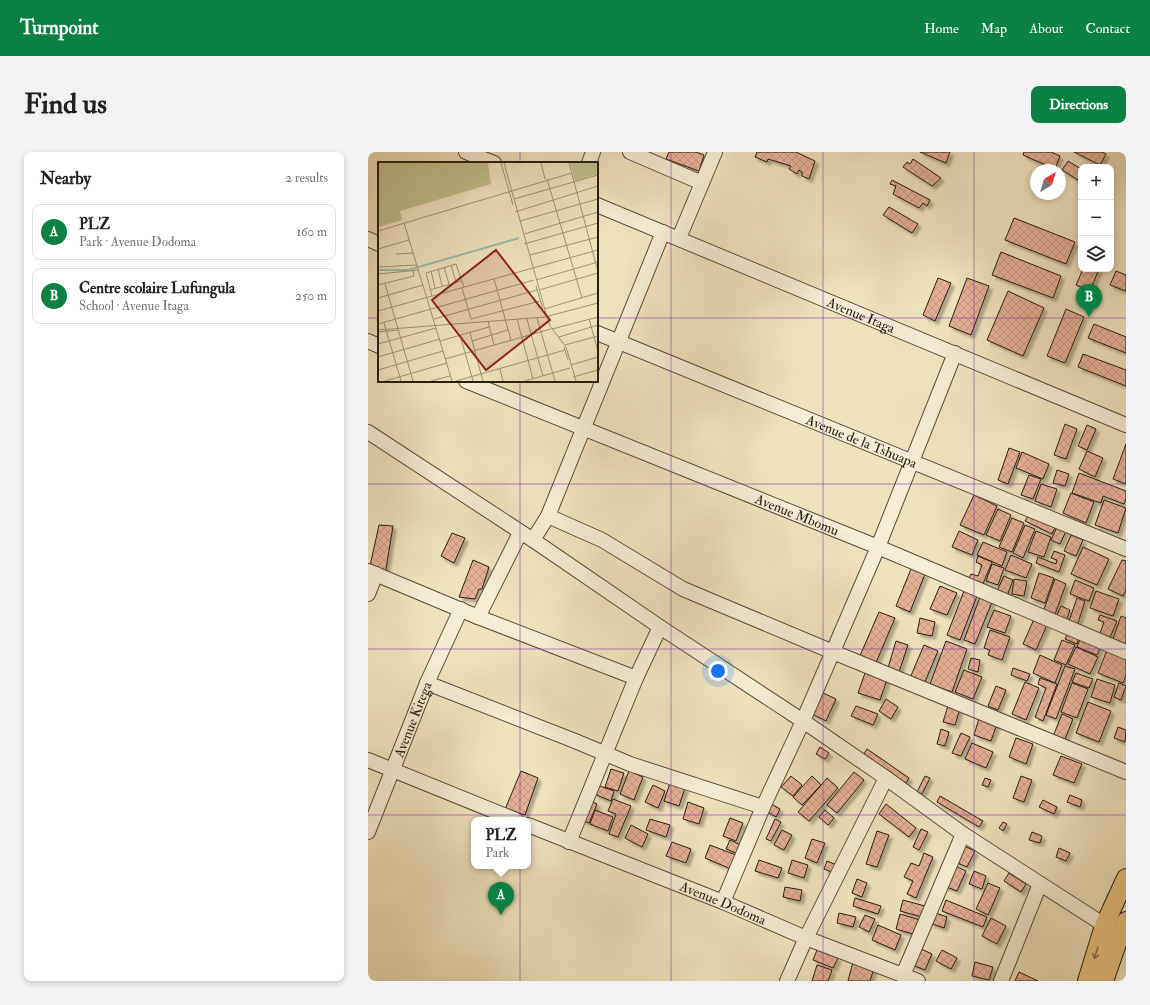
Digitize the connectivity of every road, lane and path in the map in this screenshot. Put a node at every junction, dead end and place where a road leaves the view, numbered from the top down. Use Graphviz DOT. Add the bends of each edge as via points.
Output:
graph roads {
  1 [pos="466,152"];
  2 [pos="593,152"];
  3 [pos="630,152"];
  4 [pos="715,152"];
  5 [pos="651,156"];
  6 [pos="489,158"];
  7 [pos="589,162"];
  8 [pos="702,183"];
  9 [pos="598,205"];
  10 [pos="663,232"];
  11 [pos="679,238"];
  12 [pos="368,239"];
  13 [pos="378,244"];
  14 [pos="598,333"];
  15 [pos="368,341"];
  16 [pos="619,342"];
  17 [pos="378,346"];
  18 [pos="956,353"];
  19 [pos="468,382"];
  20 [pos="1126,425"];
  21 [pos="584,429"];
  22 [pos="368,432"];
  23 [pos="912,462"];
  24 [pos="548,516"];
  25 [pos="520,533"];
  26 [pos="533,540"];
  27 [pos="878,547"];
  28 [pos="1126,549"];
  29 [pos="372,573"];
  30 [pos="368,594"];
  31 [pos="461,610"];
  32 [pos="478,617"];
  33 [pos="660,627"];
  34 [pos="833,652"];
  35 [pos="1126,652"];
  36 [pos="636,678"];
  37 [pos="427,683"];
  38 [pos="803,720"];
  39 [pos="605,753"];
  40 [pos="368,760"];
  41 [pos="393,770"];
  42 [pos="1126,772"];
  43 [pos="886,778"];
  44 [pos="763,807"];
  45 [pos="509,817"];
  46 [pos="531,826"];
  47 [pos="368,832"];
  48 [pos="963,834"];
  49 [pos="569,842"];
  50 [pos="1126,878"];
  51 [pos="1040,884"];
  52 [pos="722,902"];
  53 [pos="1104,926"];
  54 [pos="1124,931"];
  55 [pos="806,938"];
  56 [pos="908,978"];
  57 [pos="787,981"];
  58 [pos="1000,981"];
  59 [pos="1087,981"];
  60 [pos="1104,981"];
  1 -- 6 [label="street"];
  2 -- 7 [label="street"];
  3 -- 5 [label="street"];
  4 -- 8 [label="street"];
  5 -- 8 [label="street"];
  8 -- 11 [label="street"];
  9 -- 10 [label="street, Avenue Itaga"];
  10 -- 11 [label="street, Avenue Itaga"];
  10 -- 16 [label="street"];
  11 -- 18 [label="street, Avenue Itaga"];
  12 -- 13 [label="street"];
  14 -- 16 [label="street, Avenue de la Tshuapa"];
  15 -- 17 [label="street"];
  16 -- 21 [label="street"];
  16 -- 23 [label="street, Avenue de la Tshuapa"];
  18 -- 20 [label="street, Avenue Itaga"];
  18 -- 23 [label="street"];
  19 -- 21 [label="street, Avenue Mbomu"];
  21 -- 24 [label="street"];
  21 -- 27 [label="street, Avenue Mbomu"];
  22 -- 25 [label="street"];
  23 -- 27 [label="street"];
  23 -- 28 [label="street, Avenue de la Tshuapa"];
  24 -- 26 [label="street"];
  24 -- 34 [label="street" via="602,540 683,589"];
  25 -- 26 [label="street"];
  25 -- 32 [label="street"];
  26 -- 33 [label="street"];
  27 -- 34 [label="street"];
  27 -- 35 [label="street, Avenue Mbomu"];
  29 -- 30 [label="street"];
  29 -- 31 [label="street"];
  31 -- 32 [label="street"];
  31 -- 37 [label="street, Avenue Kitega"];
  32 -- 36 [label="street"];
  33 -- 36 [label="street"];
  33 -- 38 [label="street"];
  34 -- 38 [label="street"];
  34 -- 42 [label="street"];
  36 -- 39 [label="street"];
  37 -- 39 [label="street"];
  37 -- 41 [label="street, Avenue Kitega"];
  38 -- 43 [label="street"];
  38 -- 44 [label="street"];
  39 -- 44 [label="street" via="630,764"];
  39 -- 49 [label="street"];
  40 -- 41 [label="street"];
  41 -- 45 [label="street"];
  41 -- 47 [label="street, Avenue Kitega"];
  43 -- 48 [label="street"];
  43 -- 55 [label="street"];
  44 -- 52 [label="street"];
  46 -- 49 [label="street, Avenue Dodoma"];
  48 -- 51 [label="street"];
  48 -- 56 [label="street"];
  49 -- 52 [label="street, Avenue Dodoma"];
  50 -- 53 [label="main road"];
  51 -- 53 [label="street"];
  51 -- 58 [label="street"];
  52 -- 55 [label="street, Avenue Dodoma"];
  53 -- 54 [label="street"];
  53 -- 59 [label="main road, one-way"];
  54 -- 60 [label="main road"];
  55 -- 56 [label="street, Avenue Dodoma"];
  55 -- 57 [label="street"];
}
